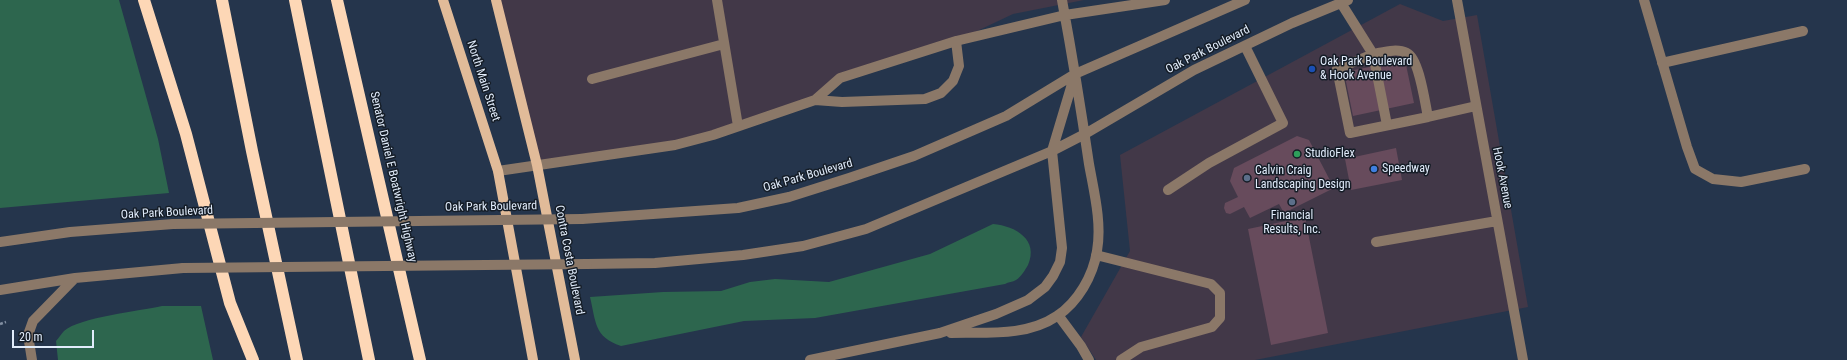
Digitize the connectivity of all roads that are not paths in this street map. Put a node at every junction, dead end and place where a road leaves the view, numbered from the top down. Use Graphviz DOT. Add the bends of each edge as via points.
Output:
graph roads {
  1 [pos="144,0"];
  2 [pos="222,0"];
  3 [pos="295,0"];
  4 [pos="337,0"];
  5 [pos="443,0"];
  6 [pos="496,0"];
  7 [pos="717,0"];
  8 [pos="1062,0"];
  9 [pos="1166,0"];
  10 [pos="1245,0"];
  11 [pos="1457,0"];
  12 [pos="1644,0"];
  13 [pos="1344,2"];
  14 [pos="1065,15"];
  15 [pos="1803,30"];
  16 [pos="956,40"];
  17 [pos="724,44"];
  18 [pos="1245,46"];
  19 [pos="1373,54"];
  20 [pos="1662,63"];
  21 [pos="1075,74"];
  22 [pos="592,79"];
  23 [pos="815,100"];
  24 [pos="1476,106"];
  25 [pos="1428,117"];
  26 [pos="1387,125"];
  27 [pos="738,126"];
  28 [pos="1085,134"];
  29 [pos="1052,151"];
  30 [pos="537,165"];
  31 [pos="1805,169"];
  32 [pos="498,171"];
  33 [pos="1168,190"];
  34 [pos="1497,221"];
  35 [pos="0,242"];
  36 [pos="1376,242"];
  37 [pos="1096,255"];
  38 [pos="75,278"];
  39 [pos="0,290"];
  40 [pos="1058,315"];
  41 [pos="940,334"];
  42 [pos="32,360"];
  43 [pos="253,360"];
  44 [pos="298,360"];
  45 [pos="369,360"];
  46 [pos="420,360"];
  47 [pos="532,360"];
  48 [pos="575,360"];
  49 [pos="810,360"];
  50 [pos="1089,360"];
  51 [pos="1121,360"];
  52 [pos="1523,360"];
  1 -- 43 [label="highway" via="186,134 230,303"];
  2 -- 44 [label="highway"];
  3 -- 45 [label="highway"];
  4 -- 46 [label="highway, Senator Daniel E Boatwright Highway"];
  5 -- 32 [label="main road, North Main Street"];
  6 -- 30 [label="main road"];
  7 -- 17 [label="street"];
  8 -- 14 [label="street"];
  9 -- 14 [label="street"];
  10 -- 21 [label="street, Oak Park Boulevard"];
  11 -- 24 [label="street, Hook Avenue"];
  12 -- 20 [label="street"];
  13 -- 18 [label="street, Oak Park Boulevard"];
  13 -- 19 [label="street"];
  14 -- 16 [label="street"];
  14 -- 21 [label="street"];
  15 -- 20 [label="street"];
  16 -- 23 [label="street" via="840,78"];
  16 -- 23 [label="street" via="960,66 953,81 941,93 925,99 842,102"];
  17 -- 22 [label="street"];
  17 -- 27 [label="street"];
  18 -- 28 [label="street, Oak Park Boulevard" via="1194,70"];
  18 -- 33 [label="street" via="1283,123 1209,163"];
  19 -- 25 [label="street" via="1394,51 1408,53 1416,62"];
  19 -- 26 [label="street"];
  19 -- 26 [label="street" via="1337,69 1350,133"];
  20 -- 31 [label="street" via="1695,169 1713,179 1741,182"];
  21 -- 28 [label="street"];
  21 -- 29 [label="street"];
  21 -- 35 [label="street, Oak Park Boulevard, bridge" via="1006,116 914,156 789,197 738,208 582,219 173,224 70,232"];
  23 -- 27 [label="street"];
  24 -- 25 [label="street"];
  24 -- 34 [label="street, Hook Avenue"];
  25 -- 26 [label="street"];
  27 -- 30 [label="street" via="675,145"];
  28 -- 29 [label="street, Oak Park Boulevard"];
  28 -- 37 [label="street" via="1099,231"];
  29 -- 38 [label="street, Oak Park Boulevard, bridge" via="866,229 803,246 743,255 655,264 183,268"];
  29 -- 41 [label="street" via="1062,248 1060,262 1053,276 1045,287 1028,300"];
  30 -- 32 [label="street"];
  30 -- 48 [label="main road, Contra Costa Boulevard"];
  32 -- 47 [label="main road"];
  34 -- 36 [label="street"];
  34 -- 52 [label="street, Hook Avenue"];
  37 -- 40 [label="street" via="1092,271 1076,299"];
  37 -- 51 [label="street" via="1211,284 1220,293 1220,318 1212,327 1142,347"];
  38 -- 39 [label="street, Oak Park Boulevard"];
  38 -- 42 [label="street" via="33,321 28,336"];
  40 -- 41 [label="street" via="1033,328 1003,332"];
  40 -- 50 [label="street"];
  41 -- 49 [label="street"];
}
